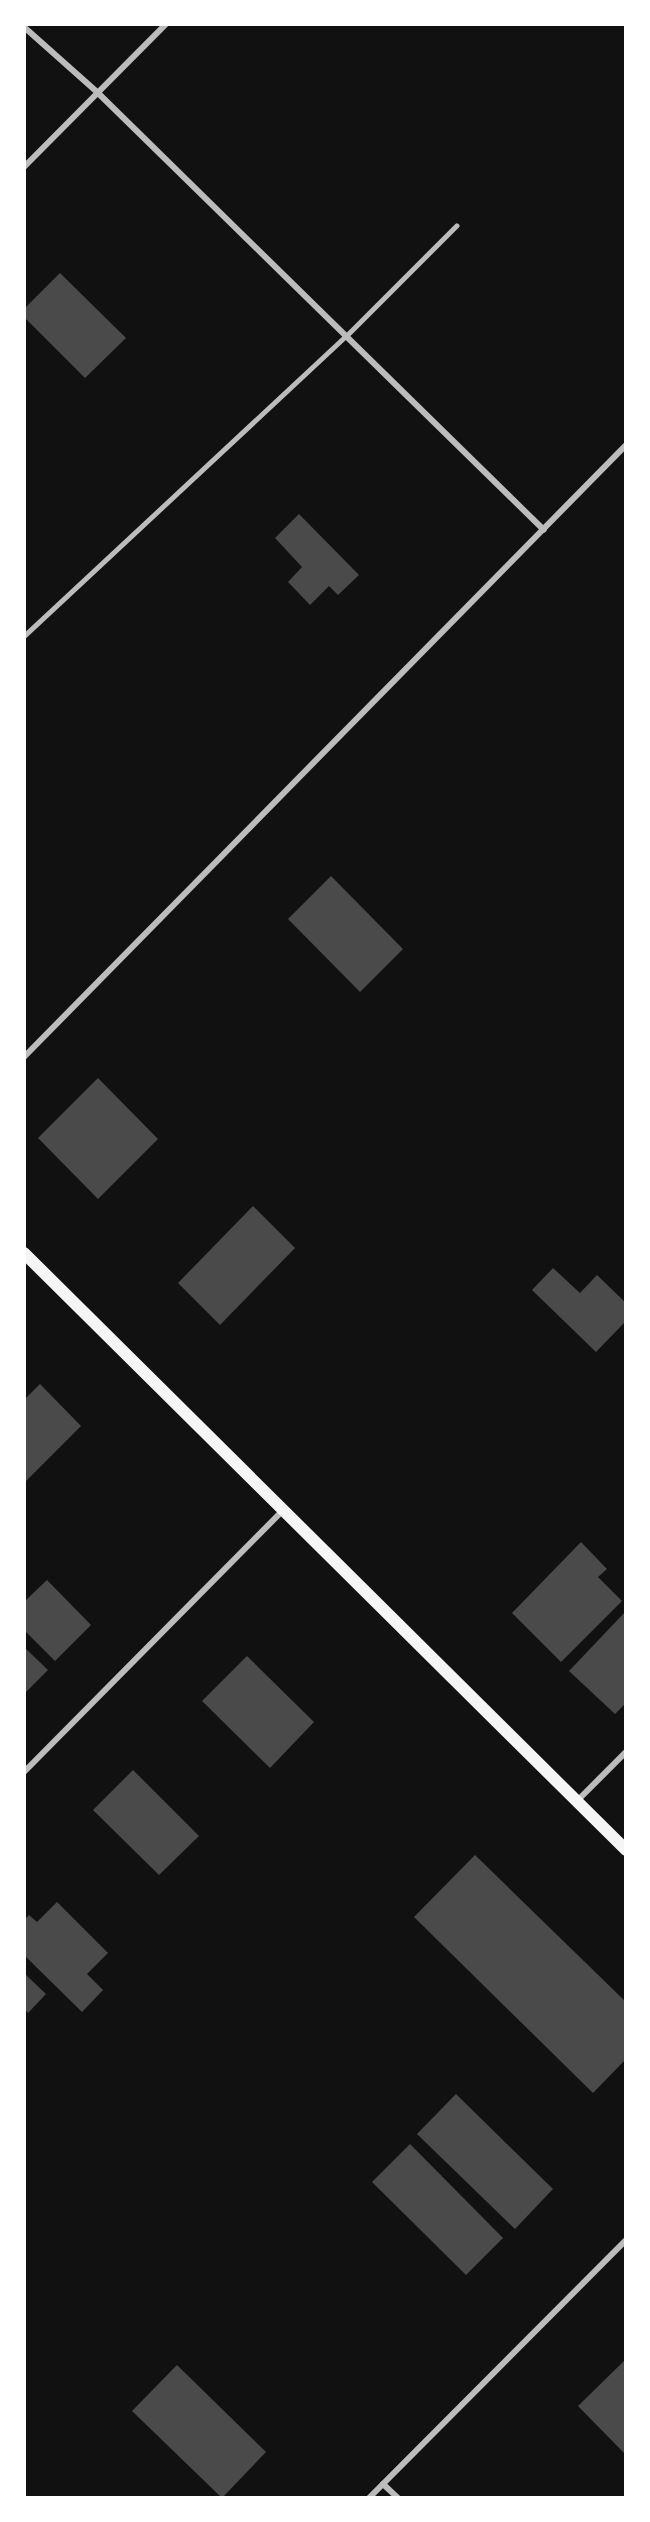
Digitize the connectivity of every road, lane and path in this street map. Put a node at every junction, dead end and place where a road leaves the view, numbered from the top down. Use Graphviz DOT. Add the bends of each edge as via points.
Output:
graph roads {
  1 [pos="166,24"];
  2 [pos="24,27"];
  3 [pos="98,93"];
  4 [pos="24,167"];
  5 [pos="456,226"];
  6 [pos="346,336"];
  7 [pos="626,445"];
  8 [pos="544,530"];
  9 [pos="24,636"];
  10 [pos="24,1057"];
  11 [pos="24,1252"];
  12 [pos="283,1510"];
  13 [pos="626,1752"];
  14 [pos="24,1772"];
  15 [pos="577,1801"];
  16 [pos="626,1850"];
  17 [pos="626,2240"];
  18 [pos="383,2484"];
  19 [pos="369,2498"];
  20 [pos="398,2498"];
  1 -- 3 [label="street"];
  2 -- 3 [label="street"];
  3 -- 4 [label="street"];
  3 -- 6 [label="street"];
  5 -- 6 [label="lane"];
  6 -- 8 [label="street"];
  6 -- 9 [label="lane"];
  7 -- 8 [label="street"];
  8 -- 10 [label="street"];
  11 -- 12 [label="main road"];
  12 -- 14 [label="street"];
  12 -- 15 [label="main road"];
  13 -- 15 [label="street"];
  15 -- 16 [label="main road"];
  17 -- 18 [label="street"];
  18 -- 19 [label="street"];
  18 -- 20 [label="street"];
}
